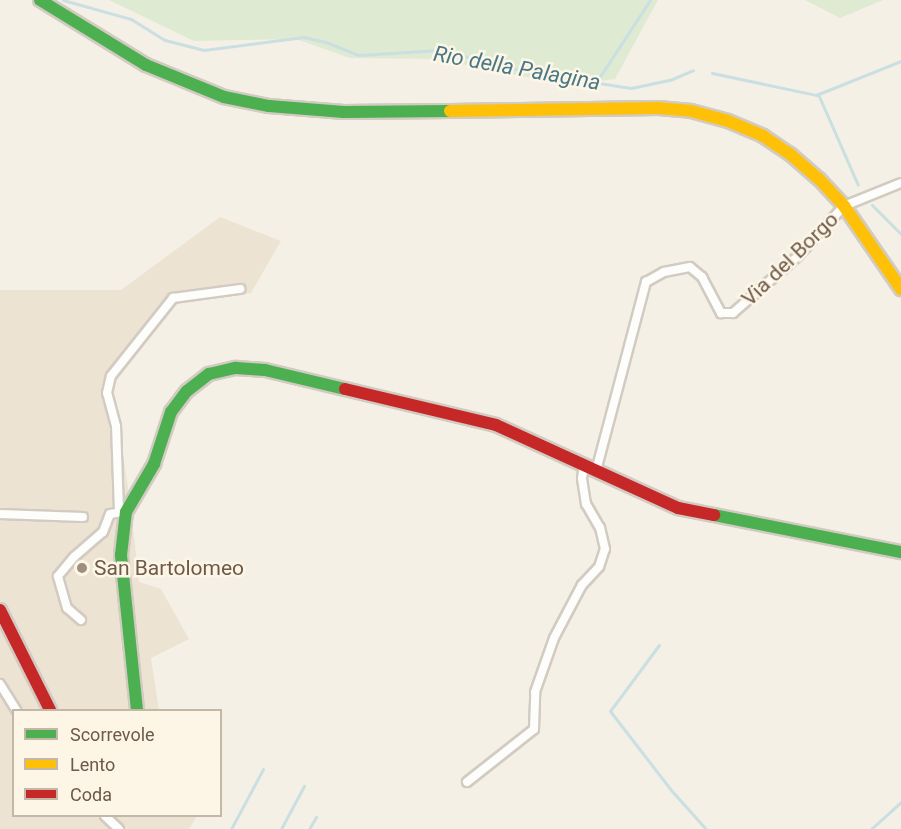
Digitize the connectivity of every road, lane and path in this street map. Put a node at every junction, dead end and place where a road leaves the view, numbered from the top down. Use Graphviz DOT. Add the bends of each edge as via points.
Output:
graph roads {
  1 [pos="40,0"];
  2 [pos="901,183"];
  3 [pos="844,206"];
  4 [pos="240,289"];
  5 [pos="901,289"];
  6 [pos="584,465"];
  7 [pos="596,471"];
  8 [pos="118,513"];
  9 [pos="0,514"];
  10 [pos="83,517"];
  11 [pos="901,552"];
  12 [pos="0,610"];
  13 [pos="81,620"];
  14 [pos="0,684"];
  15 [pos="15,709"];
  16 [pos="49,709"];
  17 [pos="137,709"];
  18 [pos="466,782"];
  19 [pos="106,817"];
  20 [pos="119,829"];
  1 -- 3 [label="street" via="146,65 224,97 269,106 344,112 611,108 691,111 763,136 790,154"];
  2 -- 3 [label="street, Via del Borgo"];
  3 -- 5 [label="street"];
  3 -- 7 [label="street, Via del Borgo" via="797,257 733,313 721,314 702,277 690,267 664,272 646,282"];
  4 -- 8 [label="street" via="173,298 111,376 107,393 116,426"];
  6 -- 7 [label="street"];
  6 -- 8 [label="street" via="487,423 265,370 237,368 209,374 187,391 171,412 154,464"];
  6 -- 18 [label="street" via="585,504 600,528 605,549 599,567 582,585 554,638 536,692 534,729"];
  7 -- 11 [label="street" via="678,508"];
  8 -- 13 [label="street" via="58,576 67,608"];
  8 -- 17 [label="street"];
  9 -- 10 [label="street"];
  12 -- 16 [label="street"];
  14 -- 15 [label="street"];
  19 -- 20 [label="street"];
}
